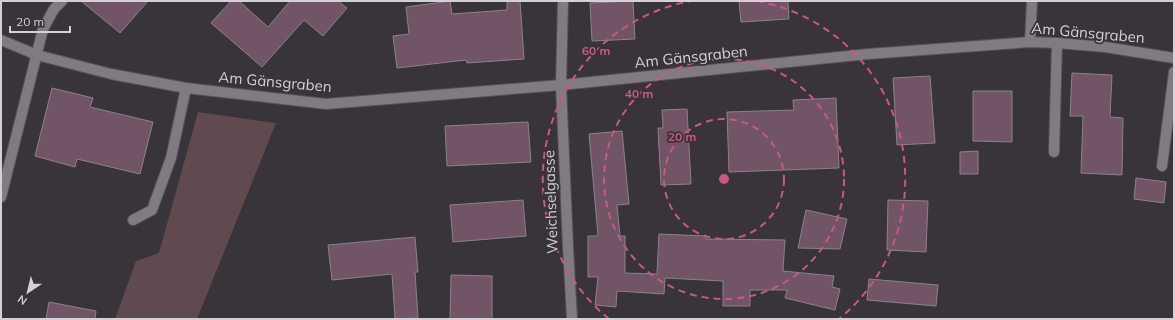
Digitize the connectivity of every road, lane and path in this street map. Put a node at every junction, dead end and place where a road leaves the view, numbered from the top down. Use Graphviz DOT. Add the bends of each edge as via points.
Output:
graph roads {
  1 [pos="62,1"];
  2 [pos="563,1"];
  3 [pos="1032,1"];
  4 [pos="1,40"];
  5 [pos="1030,42"];
  6 [pos="1058,43"];
  7 [pos="38,55"];
  8 [pos="1174,58"];
  9 [pos="1174,72"];
  10 [pos="561,84"];
  11 [pos="186,88"];
  12 [pos="1054,152"];
  13 [pos="1162,166"];
  14 [pos="1,197"];
  15 [pos="133,220"];
  16 [pos="572,319"];
  1 -- 7 [label="street" via="54,9 43,29"];
  2 -- 10 [label="street, Weichselgasse"];
  3 -- 5 [label="street"];
  4 -- 7 [label="street, Am Gänsgraben"];
  5 -- 6 [label="street, Am Gänsgraben"];
  5 -- 10 [label="street, Am Gänsgraben" via="860,55"];
  6 -- 8 [label="street, Am Gänsgraben" via="1105,47"];
  6 -- 12 [label="street"];
  7 -- 11 [label="street, Am Gänsgraben" via="111,74"];
  7 -- 14 [label="street"];
  9 -- 13 [label="street"];
  10 -- 11 [label="street, Am Gänsgraben" via="326,104"];
  10 -- 16 [label="street, Weichselgasse"];
  11 -- 15 [label="street" via="170,158 152,210"];
}
